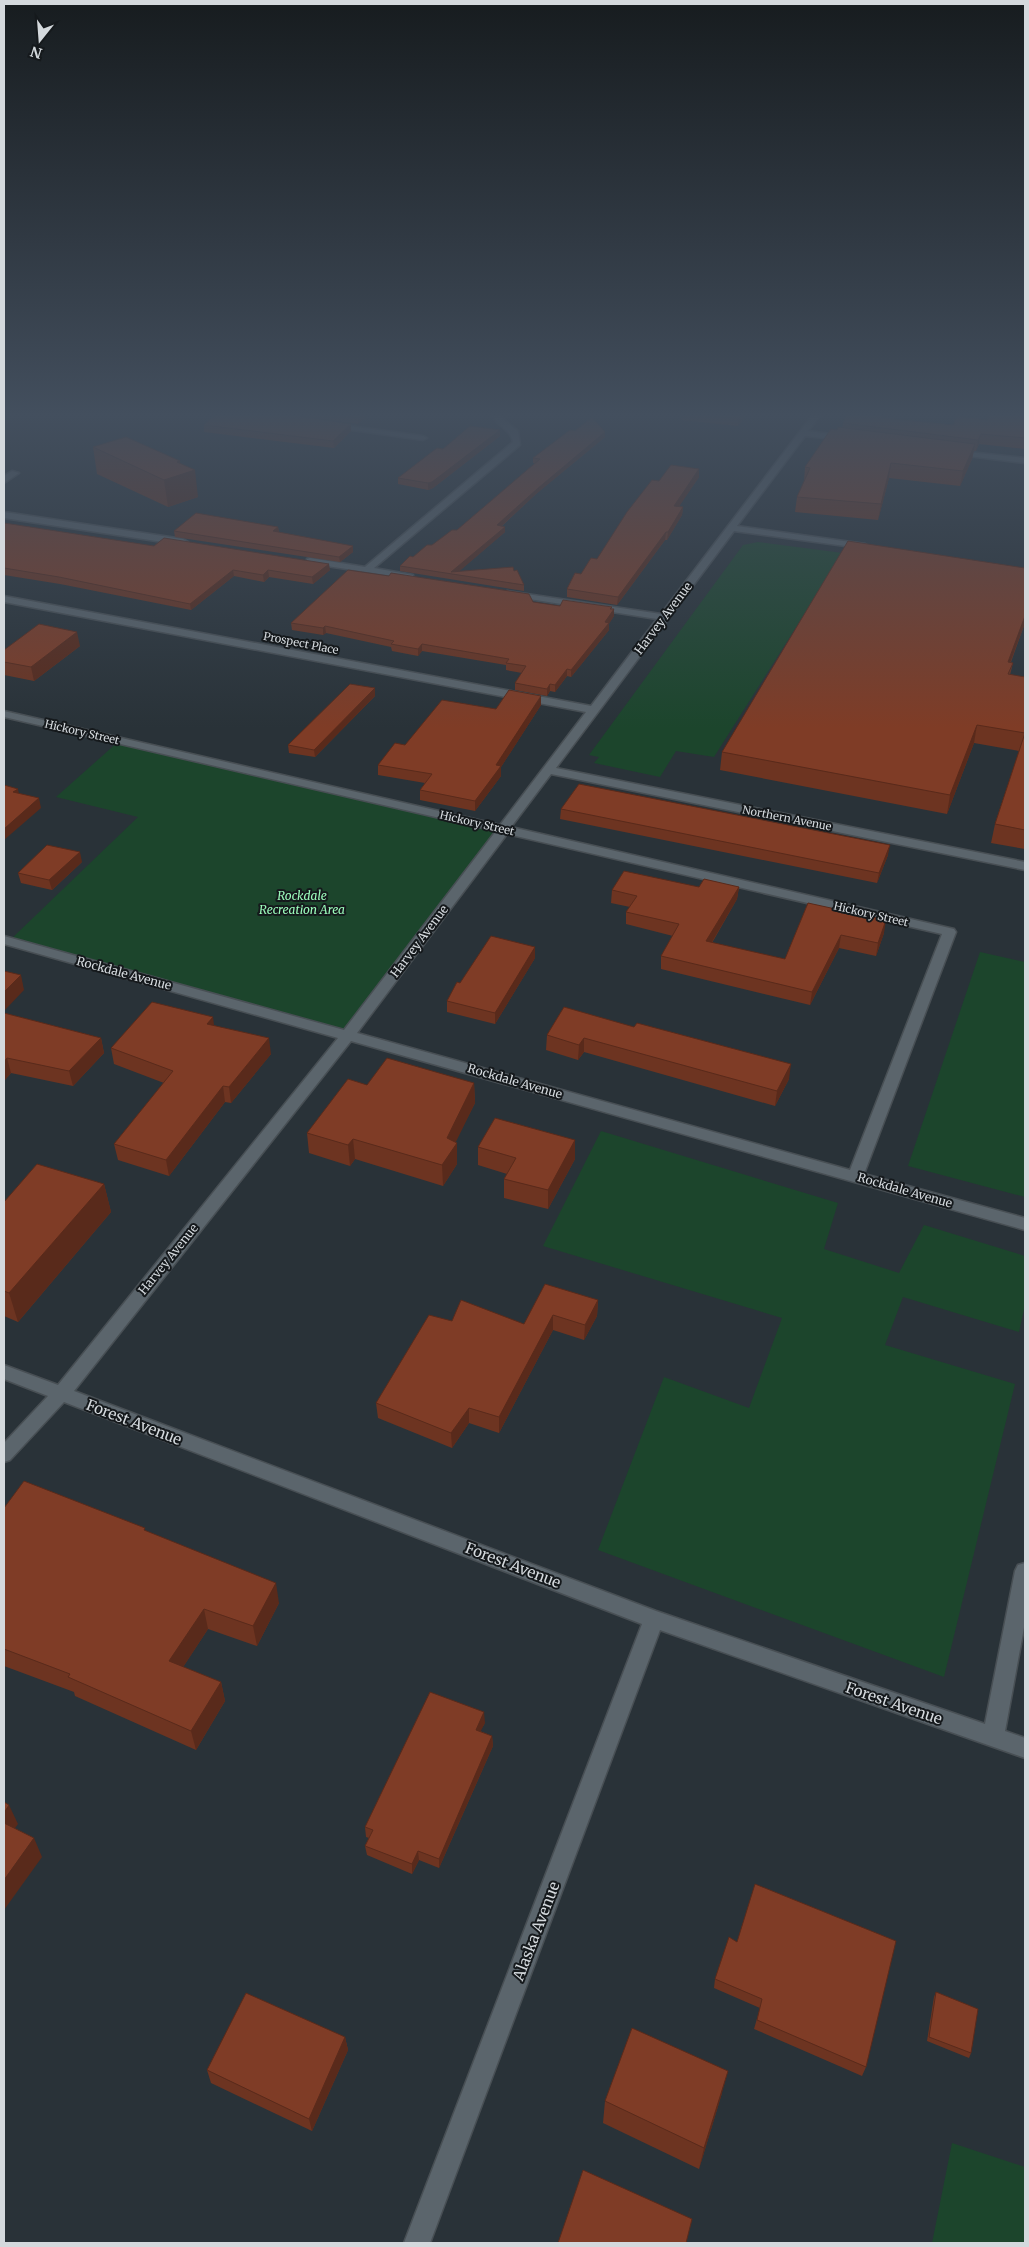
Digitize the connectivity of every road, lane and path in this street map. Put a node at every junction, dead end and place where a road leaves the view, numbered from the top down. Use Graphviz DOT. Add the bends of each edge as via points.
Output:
graph roads {
  1 [pos="23,518"];
  2 [pos="428,518"];
  3 [pos="739,518"];
  4 [pos="732,528"];
  5 [pos="194,544"];
  6 [pos="877,549"];
  7 [pos="303,560"];
  8 [pos="366,570"];
  9 [pos="424,579"];
  10 [pos="503,592"];
  11 [pos="4,599"];
  12 [pos="664,617"];
  13 [pos="593,710"];
  14 [pos="4,714"];
  15 [pos="549,770"];
  16 [pos="504,829"];
  17 [pos="1025,866"];
  18 [pos="4,940"];
  19 [pos="348,1035"];
  20 [pos="855,1176"];
  21 [pos="1025,1224"];
  22 [pos="4,1372"];
  23 [pos="61,1394"];
  24 [pos="4,1456"];
  25 [pos="1025,1571"];
  26 [pos="654,1619"];
  27 [pos="993,1737"];
  28 [pos="1025,1748"];
  29 [pos="417,2243"];
  1 -- 5 [label="street"];
  2 -- 8 [label="street"];
  3 -- 4 [label="street, Harvey Avenue"];
  4 -- 6 [label="street"];
  4 -- 12 [label="street, Harvey Avenue"];
  7 -- 8 [label="street"];
  8 -- 9 [label="street"];
  10 -- 12 [label="street"];
  11 -- 13 [label="street, Prospect Place"];
  12 -- 13 [label="street, Harvey Avenue"];
  13 -- 15 [label="street, Harvey Avenue"];
  14 -- 16 [label="street, Hickory Street"];
  15 -- 16 [label="street, Harvey Avenue"];
  15 -- 17 [label="street, Northern Avenue"];
  16 -- 19 [label="street, Harvey Avenue"];
  16 -- 20 [label="street, Hickory Street" via="949,932"];
  18 -- 19 [label="street, Rockdale Avenue"];
  19 -- 20 [label="street, Rockdale Avenue"];
  19 -- 23 [label="street, Harvey Avenue"];
  20 -- 21 [label="street, Rockdale Avenue"];
  22 -- 23 [label="street, Forest Avenue"];
  23 -- 24 [label="street, Harvey Avenue"];
  23 -- 26 [label="street, Forest Avenue"];
  25 -- 27 [label="street"];
  26 -- 27 [label="street, Forest Avenue"];
  26 -- 29 [label="street, Alaska Avenue"];
  27 -- 28 [label="street, Forest Avenue"];
}
